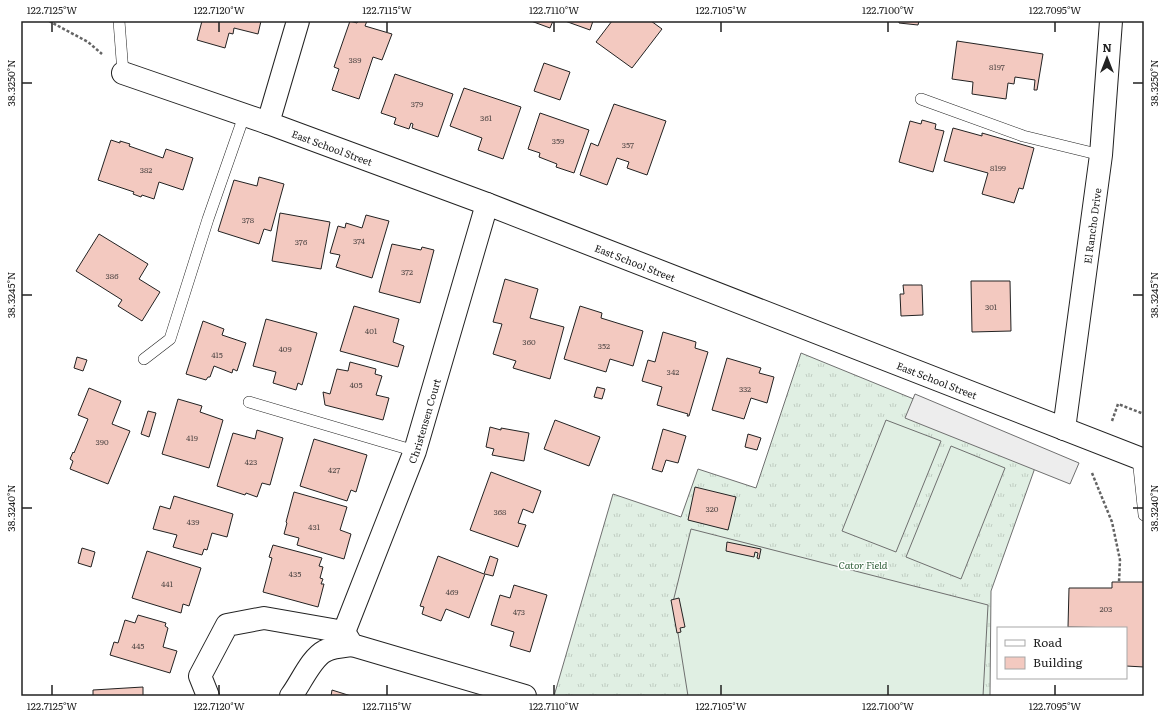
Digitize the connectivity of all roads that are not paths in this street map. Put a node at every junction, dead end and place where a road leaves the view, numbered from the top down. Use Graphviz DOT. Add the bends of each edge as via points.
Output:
graph roads {
  1 [pos="119,21"];
  2 [pos="298,21"];
  3 [pos="1111,21"];
  4 [pos="123,73"];
  5 [pos="921,99"];
  6 [pos="244,116"];
  7 [pos="268,123"];
  8 [pos="1101,155"];
  9 [pos="488,204"];
  10 [pos="144,359"];
  11 [pos="250,402"];
  12 [pos="1064,429"];
  13 [pos="415,451"];
  14 [pos="1141,459"];
  15 [pos="1144,515"];
  16 [pos="348,638"];
  17 [pos="208,696"];
  18 [pos="291,696"];
  19 [pos="525,696"];
  1 -- 4 [label="lane"];
  2 -- 7 [label="street"];
  3 -- 8 [label="street, El Rancho Drive"];
  4 -- 6 [label="street, East School Street"];
  5 -- 8 [label="lane" via="1023,136"];
  6 -- 7 [label="street, East School Street"];
  6 -- 10 [label="lane" via="170,339"];
  7 -- 9 [label="street, East School Street"];
  8 -- 12 [label="street, El Rancho Drive"];
  9 -- 12 [label="street, East School Street"];
  9 -- 13 [label="street, Christensen Court"];
  11 -- 13 [label="lane"];
  12 -- 14 [label="street, East School Street"];
  13 -- 16 [label="street, Christensen Court"];
  14 -- 15 [label="lane"];
  16 -- 17 [label="street" via="264,618 227,625 200,676"];
  16 -- 18 [label="street" via="312,662"];
  16 -- 19 [label="street"];
}
